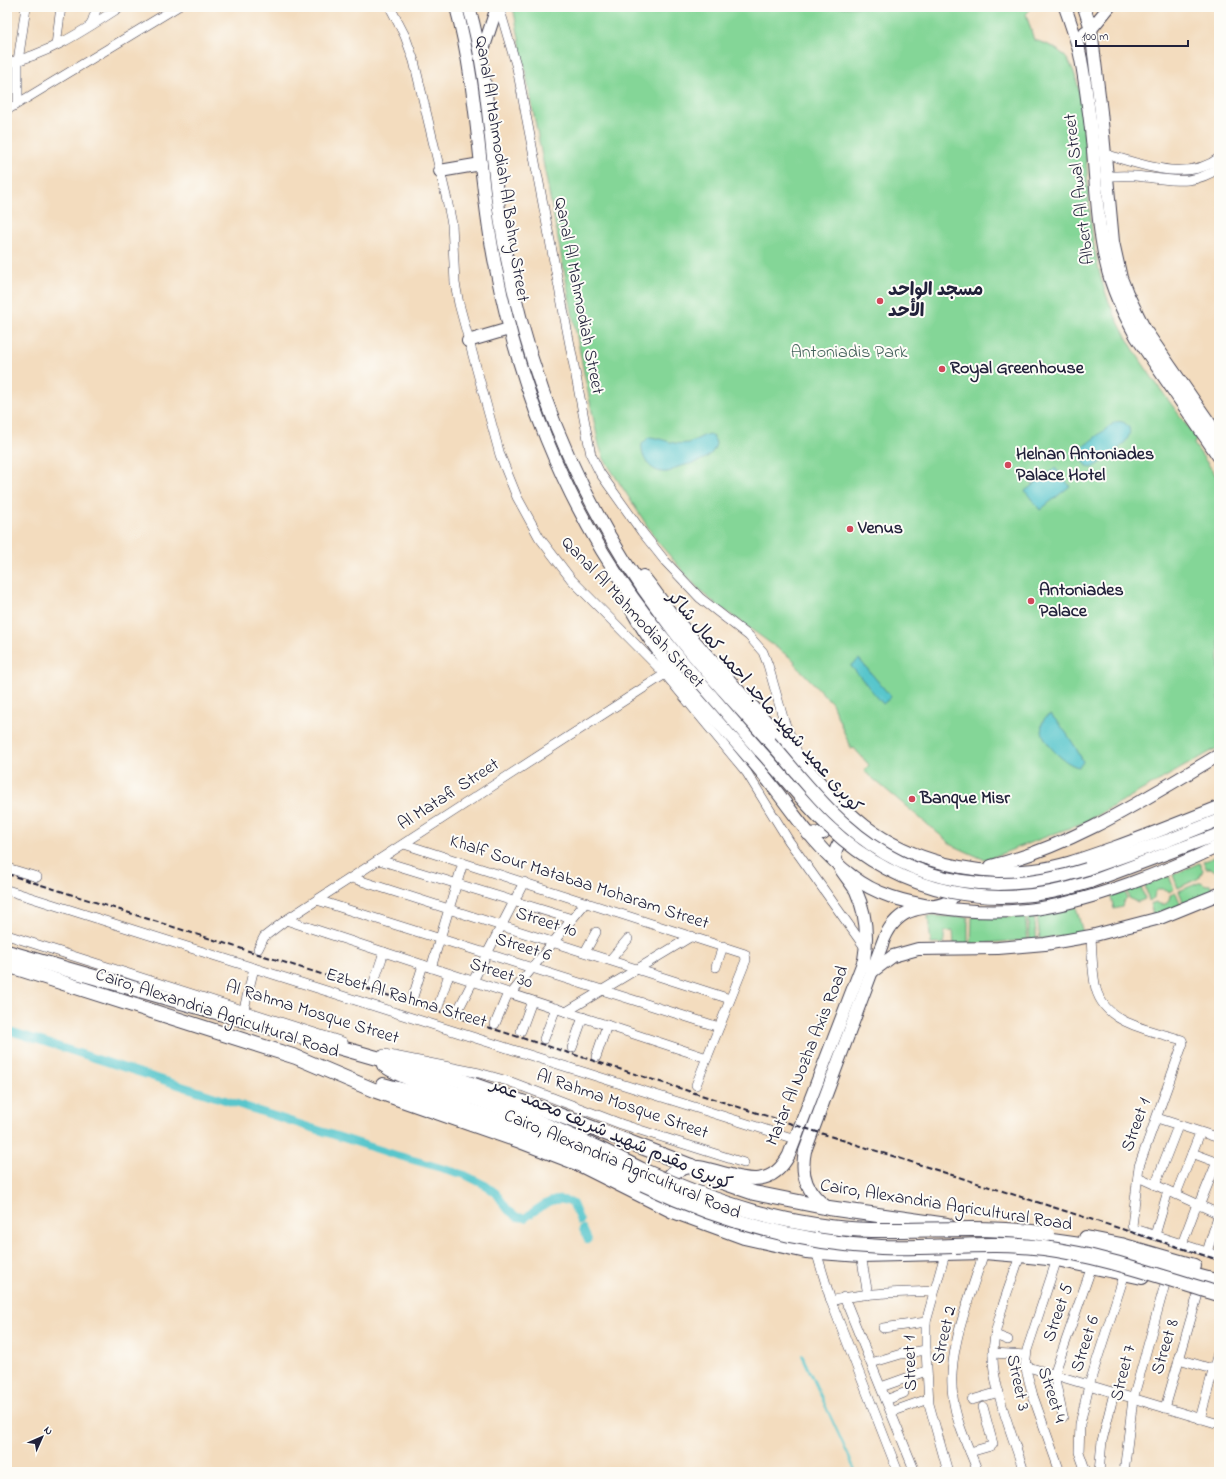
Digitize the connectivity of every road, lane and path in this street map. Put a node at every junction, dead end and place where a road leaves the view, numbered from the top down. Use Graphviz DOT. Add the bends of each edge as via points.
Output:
graph roads {
  1 [pos="26,7"];
  2 [pos="61,7"];
  3 [pos="97,7"];
  4 [pos="178,7"];
  5 [pos="390,7"];
  6 [pos="456,7"];
  7 [pos="469,7"];
  8 [pos="498,7"];
  9 [pos="1065,7"];
  10 [pos="1084,7"];
  11 [pos="1109,7"];
  12 [pos="118,8"];
  13 [pos="91,25"];
  14 [pos="1091,29"];
  15 [pos="1075,36"];
  16 [pos="56,45"];
  17 [pos="481,57"];
  18 [pos="18,61"];
  19 [pos="7,64"];
  20 [pos="18,104"];
  21 [pos="7,110"];
  22 [pos="1105,154"];
  23 [pos="1219,158"];
  24 [pos="481,164"];
  25 [pos="1219,168"];
  26 [pos="440,171"];
  27 [pos="1107,176"];
  28 [pos="509,329"];
  29 [pos="468,341"];
  30 [pos="1173,381"];
  31 [pos="1219,437"];
  32 [pos="1219,457"];
  33 [pos="620,552"];
  34 [pos="618,577"];
  35 [pos="665,674"];
  36 [pos="1219,756"];
  37 [pos="801,761"];
  38 [pos="842,804"];
  39 [pos="1219,807"];
  40 [pos="1219,820"];
  41 [pos="865,825"];
  42 [pos="808,834"];
  43 [pos="1219,834"];
  44 [pos="404,844"];
  45 [pos="1219,846"];
  46 [pos="379,860"];
  47 [pos="463,863"];
  48 [pos="954,866"];
  49 [pos="841,867"];
  50 [pos="7,868"];
  51 [pos="979,869"];
  52 [pos="37,877"];
  53 [pos="352,878"];
  54 [pos="524,882"];
  55 [pos="457,884"];
  56 [pos="7,890"];
  57 [pos="1219,894"];
  58 [pos="317,900"];
  59 [pos="514,901"];
  60 [pos="586,902"];
  61 [pos="935,907"];
  62 [pos="449,909"];
  63 [pos="974,911"];
  64 [pos="572,919"];
  65 [pos="286,920"];
  66 [pos="501,925"];
  67 [pos="596,932"];
  68 [pos="7,935"];
  69 [pos="692,936"];
  70 [pos="1091,936"];
  71 [pos="440,939"];
  72 [pos="628,939"];
  73 [pos="553,942"];
  74 [pos="722,946"];
  75 [pos="258,949"];
  76 [pos="866,949"];
  77 [pos="7,952"];
  78 [pos="384,952"];
  79 [pos="585,952"];
  80 [pos="486,953"];
  81 [pos="610,960"];
  82 [pos="7,965"];
  83 [pos="427,967"];
  84 [pos="716,967"];
  85 [pos="254,968"];
  86 [pos="532,968"];
  87 [pos="637,969"];
  88 [pos="872,972"];
  89 [pos="449,974"];
  90 [pos="472,981"];
  91 [pos="373,985"];
  92 [pos="602,990"];
  93 [pos="509,993"];
  94 [pos="730,999"];
  95 [pos="412,1000"];
  96 [pos="532,1001"];
  97 [pos="438,1007"];
  98 [pos="556,1008"];
  99 [pos="244,1009"];
  100 [pos="457,1012"];
  101 [pos="566,1012"];
  102 [pos="583,1018"];
  103 [pos="495,1024"];
  104 [pos="607,1025"];
  105 [pos="719,1027"];
  106 [pos="521,1031"];
  107 [pos="544,1039"];
  108 [pos="572,1048"];
  109 [pos="372,1057"];
  110 [pos="596,1057"];
  111 [pos="707,1058"];
  112 [pos="333,1071"];
  113 [pos="696,1085"];
  114 [pos="1157,1118"];
  115 [pos="1178,1126"];
  116 [pos="1200,1133"];
  117 [pos="1219,1138"];
  118 [pos="795,1139"];
  119 [pos="1192,1153"];
  120 [pos="744,1163"];
  121 [pos="1218,1163"];
  122 [pos="691,1166"];
  123 [pos="1138,1177"];
  124 [pos="1155,1185"];
  125 [pos="1172,1193"];
  126 [pos="1198,1205"];
  127 [pos="829,1208"];
  128 [pos="673,1211"];
  129 [pos="1219,1214"];
  130 [pos="880,1217"];
  131 [pos="1155,1236"];
  132 [pos="1182,1244"];
  133 [pos="816,1251"];
  134 [pos="984,1252"];
  135 [pos="1207,1252"];
  136 [pos="945,1254"];
  137 [pos="861,1255"];
  138 [pos="876,1255"];
  139 [pos="1020,1255"];
  140 [pos="1219,1256"];
  141 [pos="1057,1259"];
  142 [pos="1092,1266"];
  143 [pos="1126,1273"];
  144 [pos="1219,1274"];
  145 [pos="1219,1282"];
  146 [pos="1164,1284"];
  147 [pos="934,1291"];
  148 [pos="1198,1294"];
  149 [pos="1219,1294"];
  150 [pos="868,1295"];
  151 [pos="844,1298"];
  152 [pos="831,1301"];
  153 [pos="1219,1301"];
  154 [pos="926,1322"];
  155 [pos="883,1328"];
  156 [pos="995,1336"];
  157 [pos="1008,1340"];
  158 [pos="1219,1349"];
  159 [pos="926,1350"];
  160 [pos="993,1353"];
  161 [pos="1025,1355"];
  162 [pos="1180,1359"];
  163 [pos="871,1363"];
  164 [pos="1024,1366"];
  165 [pos="1216,1370"];
  166 [pos="926,1371"];
  167 [pos="1054,1375"];
  168 [pos="1089,1385"];
  169 [pos="881,1387"];
  170 [pos="999,1392"];
  171 [pos="904,1393"];
  172 [pos="1114,1393"];
  173 [pos="1133,1398"];
  174 [pos="928,1399"];
  175 [pos="886,1400"];
  176 [pos="972,1400"];
  177 [pos="983,1407"];
  178 [pos="1165,1408"];
  179 [pos="891,1412"];
  180 [pos="1063,1417"];
  181 [pos="1200,1419"];
  182 [pos="1219,1424"];
  183 [pos="970,1452"];
  184 [pos="898,1472"];
  185 [pos="915,1472"];
  186 [pos="948,1472"];
  187 [pos="978,1472"];
  188 [pos="1024,1472"];
  189 [pos="1060,1472"];
  190 [pos="1086,1472"];
  191 [pos="1099,1472"];
  192 [pos="1124,1472"];
  1 -- 18 [label="street"];
  2 -- 16 [label="street"];
  3 -- 13 [label="street"];
  4 -- 20 [label="street"];
  5 -- 26 [label="street, Qanal Al Mahmodiah Street" via="405,36 414,62"];
  6 -- 24 [label="main road, Qanal Al Mahmodiah Al Bahry Street" via="470,76"];
  7 -- 17 [label="main road, Qanal Al Mahmodiah Al Bahry Street"];
  8 -- 17 [label="main road"];
  8 -- 37 [label="street, Qanal Al Mahmodiah Street" via="517,68 591,455 600,473 665,561 700,598 749,636 762,652 784,721"];
  9 -- 15 [label="main road, Albert Al Awal Street"];
  10 -- 14 [label="main road, Albert Al Awal Street"];
  11 -- 14 [label="main road"];
  12 -- 13 [label="street"];
  13 -- 16 [label="street"];
  14 -- 15 [label="main road"];
  14 -- 22 [label="main road, Albert Al Awal Street"];
  15 -- 30 [label="main road, Albert Al Awal Street" via="1089,114 1099,220 1106,264 1125,316 1136,336"];
  16 -- 18 [label="street"];
  17 -- 33 [label="main road, Qanal Al Mahmodiah Al Bahry Street" via="501,226 521,323 560,438 588,497"];
  18 -- 19 [label="street"];
  18 -- 20 [label="street"];
  20 -- 21 [label="street"];
  22 -- 23 [label="street" via="1177,170 1198,168"];
  22 -- 27 [label="main road, Albert Al Awal Street"];
  24 -- 26 [label="main road"];
  24 -- 28 [label="main road, Qanal Al Mahmodiah Al Bahry Street" via="494,263"];
  25 -- 27 [label="street" via="1193,181"];
  26 -- 29 [label="street, Qanal Al Mahmodiah Street" via="452,224 454,283"];
  27 -- 30 [label="main road, Albert Al Awal Street" via="1113,242 1121,278 1145,330"];
  28 -- 29 [label="main road"];
  28 -- 34 [label="main road, Qanal Al Mahmodiah Al Bahry Street" via="528,390 551,448 578,506"];
  29 -- 35 [label="street, Qanal Al Mahmodiah Street" via="500,455 530,522 571,579"];
  30 -- 31 [label="main road, Albert Al Awal Street"];
  30 -- 32 [label="main road, Albert Al Awal Street"];
  33 -- 37 [label="main road"];
  33 -- 40 [label="main road, كوبرى عميد شهيد ماجد احمد كمال شاكر, bridge" via="649,598 677,635 823,802 875,848 913,867 956,880 980,884 1039,882 1087,869"];
  34 -- 42 [label="main road" via="631,610 652,641 768,780"];
  34 -- 43 [label="main road, كوبرى عميد شهيد ماجد احمد كمال شاكر, bridge" via="674,652 814,812 843,840 873,861 916,882 947,892 995,898 1051,893 1090,882"];
  35 -- 44 [label="street, Al Matafi Street"];
  35 -- 76 [label="street, Qanal Al Mahmodiah Street" via="754,783 789,841"];
  36 -- 51 [label="main road" via="1079,834 1010,861"];
  37 -- 38 [label="main road"];
  38 -- 41 [label="main road"];
  38 -- 42 [label="main road" via="844,812 841,819 823,833"];
  39 -- 51 [label="main road" via="1166,829 1063,864 1020,871"];
  41 -- 48 [label="main road" via="912,852"];
  41 -- 49 [label="main road" via="854,828 837,846 836,857"];
  42 -- 49 [label="main road"];
  44 -- 46 [label="street, Al Matafi Street"];
  44 -- 47 [label="street, Khalf Sour Matabaa Moharam Street"];
  45 -- 63 [label="main road" via="1157,872 1075,901 1036,909"];
  46 -- 53 [label="street, Al Matafi Street"];
  46 -- 55 [label="street"];
  47 -- 54 [label="street, Khalf Sour Matabaa Moharam Street"];
  47 -- 55 [label="street"];
  48 -- 51 [label="main road"];
  48 -- 61 [label="main road" via="960,881 957,892 949,900"];
  49 -- 61 [label="main road" via="884,895"];
  49 -- 76 [label="main road, Matar Al Nozha Axis Road" via="861,906"];
  50 -- 52 [label="street"];
  51 -- 63 [label="main road" via="970,880 966,897 968,906"];
  53 -- 58 [label="street, Al Matafi Street"];
  53 -- 62 [label="street, Street 10"];
  54 -- 59 [label="street"];
  54 -- 60 [label="street, Khalf Sour Matabaa Moharam Street"];
  55 -- 59 [label="street"];
  55 -- 62 [label="street"];
  56 -- 85 [label="street, Ezbet Al Rahma Street"];
  57 -- 70 [label="main road" via="1160,918"];
  58 -- 65 [label="street, Al Matafi Street"];
  58 -- 71 [label="street, Street 6"];
  59 -- 64 [label="street"];
  59 -- 66 [label="street"];
  60 -- 64 [label="street"];
  60 -- 69 [label="street, Khalf Sour Matabaa Moharam Street"];
  61 -- 63 [label="main road"];
  61 -- 88 [label="main road, Matar Al Nozha Axis Road" via="913,910 895,921 884,939"];
  62 -- 66 [label="street, Street 10"];
  62 -- 71 [label="street"];
  64 -- 73 [label="street"];
  65 -- 75 [label="street, Al Matafi Street" via="264,937"];
  65 -- 78 [label="street, Street 30"];
  66 -- 73 [label="street, Street 10"];
  66 -- 80 [label="street"];
  67 -- 79 [label="street"];
  68 -- 99 [label="street, Al Rahma Mosque Street"];
  69 -- 74 [label="street, Khalf Sour Matabaa Moharam Street"];
  69 -- 87 [label="street"];
  70 -- 88 [label="main road" via="1021,946 910,950 886,961"];
  70 -- 114 [label="street, Street 1" via="1096,988 1106,1007 1123,1021 1182,1040 1183,1045"];
  71 -- 80 [label="street, Street 6"];
  71 -- 83 [label="street"];
  72 -- 81 [label="street"];
  73 -- 79 [label="street, Street 10"];
  73 -- 86 [label="street"];
  74 -- 84 [label="street"];
  74 -- 94 [label="street, Khalf Sour Matabaa Moharam Street" via="744,952 747,958"];
  76 -- 118 [label="main road, Matar Al Nozha Axis Road" via="861,971"];
  77 -- 109 [label="highway, Cairo, Alexandria Agricultural Road"];
  78 -- 83 [label="street, Street 30"];
  78 -- 91 [label="street"];
  79 -- 81 [label="street, Street 10"];
  80 -- 86 [label="street, Street 6"];
  80 -- 90 [label="street"];
  81 -- 87 [label="street, Street 10"];
  82 -- 112 [label="highway, Cairo, Alexandria Agricultural Road"];
  83 -- 89 [label="street, Street 30"];
  83 -- 95 [label="street"];
  85 -- 99 [label="street"];
  85 -- 118 [label="street, Ezbet Al Rahma Street"];
  86 -- 92 [label="street, Street 6"];
  86 -- 93 [label="street"];
  87 -- 92 [label="street"];
  87 -- 94 [label="street, Street 10"];
  88 -- 127 [label="main road, Matar Al Nozha Axis Road" via="810,1134 804,1159 804,1174 809,1188 817,1200"];
  89 -- 90 [label="street, Street 30"];
  89 -- 97 [label="street"];
  90 -- 93 [label="street, Street 30"];
  90 -- 100 [label="street"];
  92 -- 101 [label="street"];
  92 -- 105 [label="street, Street 6"];
  93 -- 96 [label="street, Street 30"];
  93 -- 103 [label="street"];
  94 -- 105 [label="street"];
  96 -- 98 [label="street, Street 30"];
  96 -- 106 [label="street"];
  98 -- 101 [label="street, Street 30"];
  98 -- 107 [label="street"];
  99 -- 120 [label="street, Al Rahma Mosque Street" via="375,1052 511,1082 621,1124"];
  101 -- 102 [label="street, Street 30"];
  102 -- 104 [label="street, Street 30"];
  102 -- 108 [label="street"];
  104 -- 110 [label="street"];
  104 -- 111 [label="street, Street 30"];
  105 -- 111 [label="street"];
  109 -- 122 [label="highway, Cairo, Alexandria Agricultural Road" via="460,1080"];
  109 -- 144 [label="highway, كوبرى مقدم شهيد شريف محمد عمر, bridge" via="403,1076 536,1120 685,1189 729,1205 798,1222 871,1230 999,1229 1047,1234 1121,1245"];
  111 -- 113 [label="street"];
  112 -- 128 [label="highway, Cairo, Alexandria Agricultural Road" via="376,1091 576,1163"];
  112 -- 149 [label="highway, كوبرى مقدم شهيد شريف محمد عمر, bridge" via="417,1093 531,1133 594,1159 688,1204 734,1221 808,1238 881,1247 992,1245 1043,1248 1109,1261"];
  114 -- 115 [label="street"];
  114 -- 123 [label="street, Street 1" via="1139,1166"];
  115 -- 116 [label="street"];
  115 -- 124 [label="street"];
  116 -- 117 [label="street"];
  116 -- 119 [label="street"];
  118 -- 122 [label="main road, Matar Al Nozha Axis Road" via="778,1172 763,1178 743,1178"];
  119 -- 121 [label="street"];
  119 -- 125 [label="street"];
  121 -- 126 [label="street"];
  122 -- 127 [label="highway, Cairo, Alexandria Agricultural Road" via="722,1182 754,1193"];
  122 -- 128 [label="highway" via="676,1171 666,1183 665,1198"];
  123 -- 124 [label="street"];
  123 -- 131 [label="street, Street 1" via="1132,1223 1135,1229"];
  124 -- 125 [label="street"];
  125 -- 126 [label="street"];
  125 -- 131 [label="street"];
  126 -- 129 [label="street"];
  126 -- 132 [label="street"];
  127 -- 130 [label="highway, Cairo, Alexandria Agricultural Road"];
  128 -- 133 [label="highway, Cairo, Alexandria Agricultural Road" via="744,1237"];
  129 -- 135 [label="street"];
  130 -- 138 [label="highway" via="885,1222 888,1237 886,1244"];
  130 -- 145 [label="highway, Cairo, Alexandria Agricultural Road" via="1080,1245"];
  131 -- 132 [label="street"];
  132 -- 135 [label="street"];
  133 -- 137 [label="highway, Cairo, Alexandria Agricultural Road"];
  133 -- 152 [label="street"];
  134 -- 136 [label="highway, Cairo, Alexandria Agricultural Road"];
  134 -- 139 [label="highway, Cairo, Alexandria Agricultural Road"];
  134 -- 183 [label="street, Street 2" via="954,1352 952,1373 953,1399"];
  135 -- 140 [label="street"];
  136 -- 138 [label="highway, Cairo, Alexandria Agricultural Road"];
  136 -- 147 [label="street, Street 1"];
  137 -- 138 [label="highway, Cairo, Alexandria Agricultural Road"];
  137 -- 150 [label="street"];
  139 -- 141 [label="highway, Cairo, Alexandria Agricultural Road"];
  139 -- 156 [label="street, Street 3"];
  141 -- 142 [label="highway, Cairo, Alexandria Agricultural Road"];
  141 -- 161 [label="street, Street 4"];
  142 -- 143 [label="highway, Cairo, Alexandria Agricultural Road"];
  142 -- 167 [label="street, Street 5"];
  143 -- 146 [label="highway, Cairo, Alexandria Agricultural Road"];
  143 -- 168 [label="street, Street 6"];
  146 -- 148 [label="highway, Cairo, Alexandria Agricultural Road"];
  146 -- 173 [label="street, Street 7"];
  147 -- 150 [label="street"];
  147 -- 154 [label="street, Street 1"];
  148 -- 153 [label="highway, Cairo, Alexandria Agricultural Road"];
  148 -- 162 [label="street, Street 8"];
  150 -- 151 [label="street"];
  151 -- 152 [label="street"];
  151 -- 163 [label="street"];
  152 -- 184 [label="street"];
  154 -- 155 [label="street"];
  154 -- 159 [label="street, Street 1"];
  156 -- 157 [label="street"];
  156 -- 160 [label="street, Street 3"];
  158 -- 165 [label="street"];
  159 -- 163 [label="street"];
  159 -- 166 [label="street, Street 1"];
  160 -- 161 [label="street"];
  160 -- 170 [label="street, Street 3"];
  161 -- 164 [label="street, Street 4"];
  162 -- 165 [label="street"];
  162 -- 178 [label="street, Street 8"];
  163 -- 169 [label="street"];
  164 -- 167 [label="street"];
  164 -- 189 [label="street, Street 4"];
  165 -- 181 [label="street"];
  166 -- 169 [label="street"];
  166 -- 174 [label="street, Street 1"];
  167 -- 168 [label="street"];
  167 -- 180 [label="street"];
  168 -- 172 [label="street"];
  168 -- 190 [label="street, Street 6" via="1078,1443"];
  169 -- 175 [label="street"];
  170 -- 176 [label="street"];
  170 -- 188 [label="street, Street 3"];
  171 -- 175 [label="street"];
  172 -- 173 [label="street"];
  172 -- 191 [label="street" via="1102,1441"];
  173 -- 178 [label="street"];
  173 -- 192 [label="street, Street 7"];
  174 -- 179 [label="street"];
  174 -- 186 [label="street, Street 1"];
  175 -- 179 [label="street"];
  177 -- 183 [label="street" via="993,1444"];
  178 -- 181 [label="street"];
  179 -- 185 [label="street"];
  181 -- 182 [label="street"];
  183 -- 187 [label="street, Street 2"];
}
